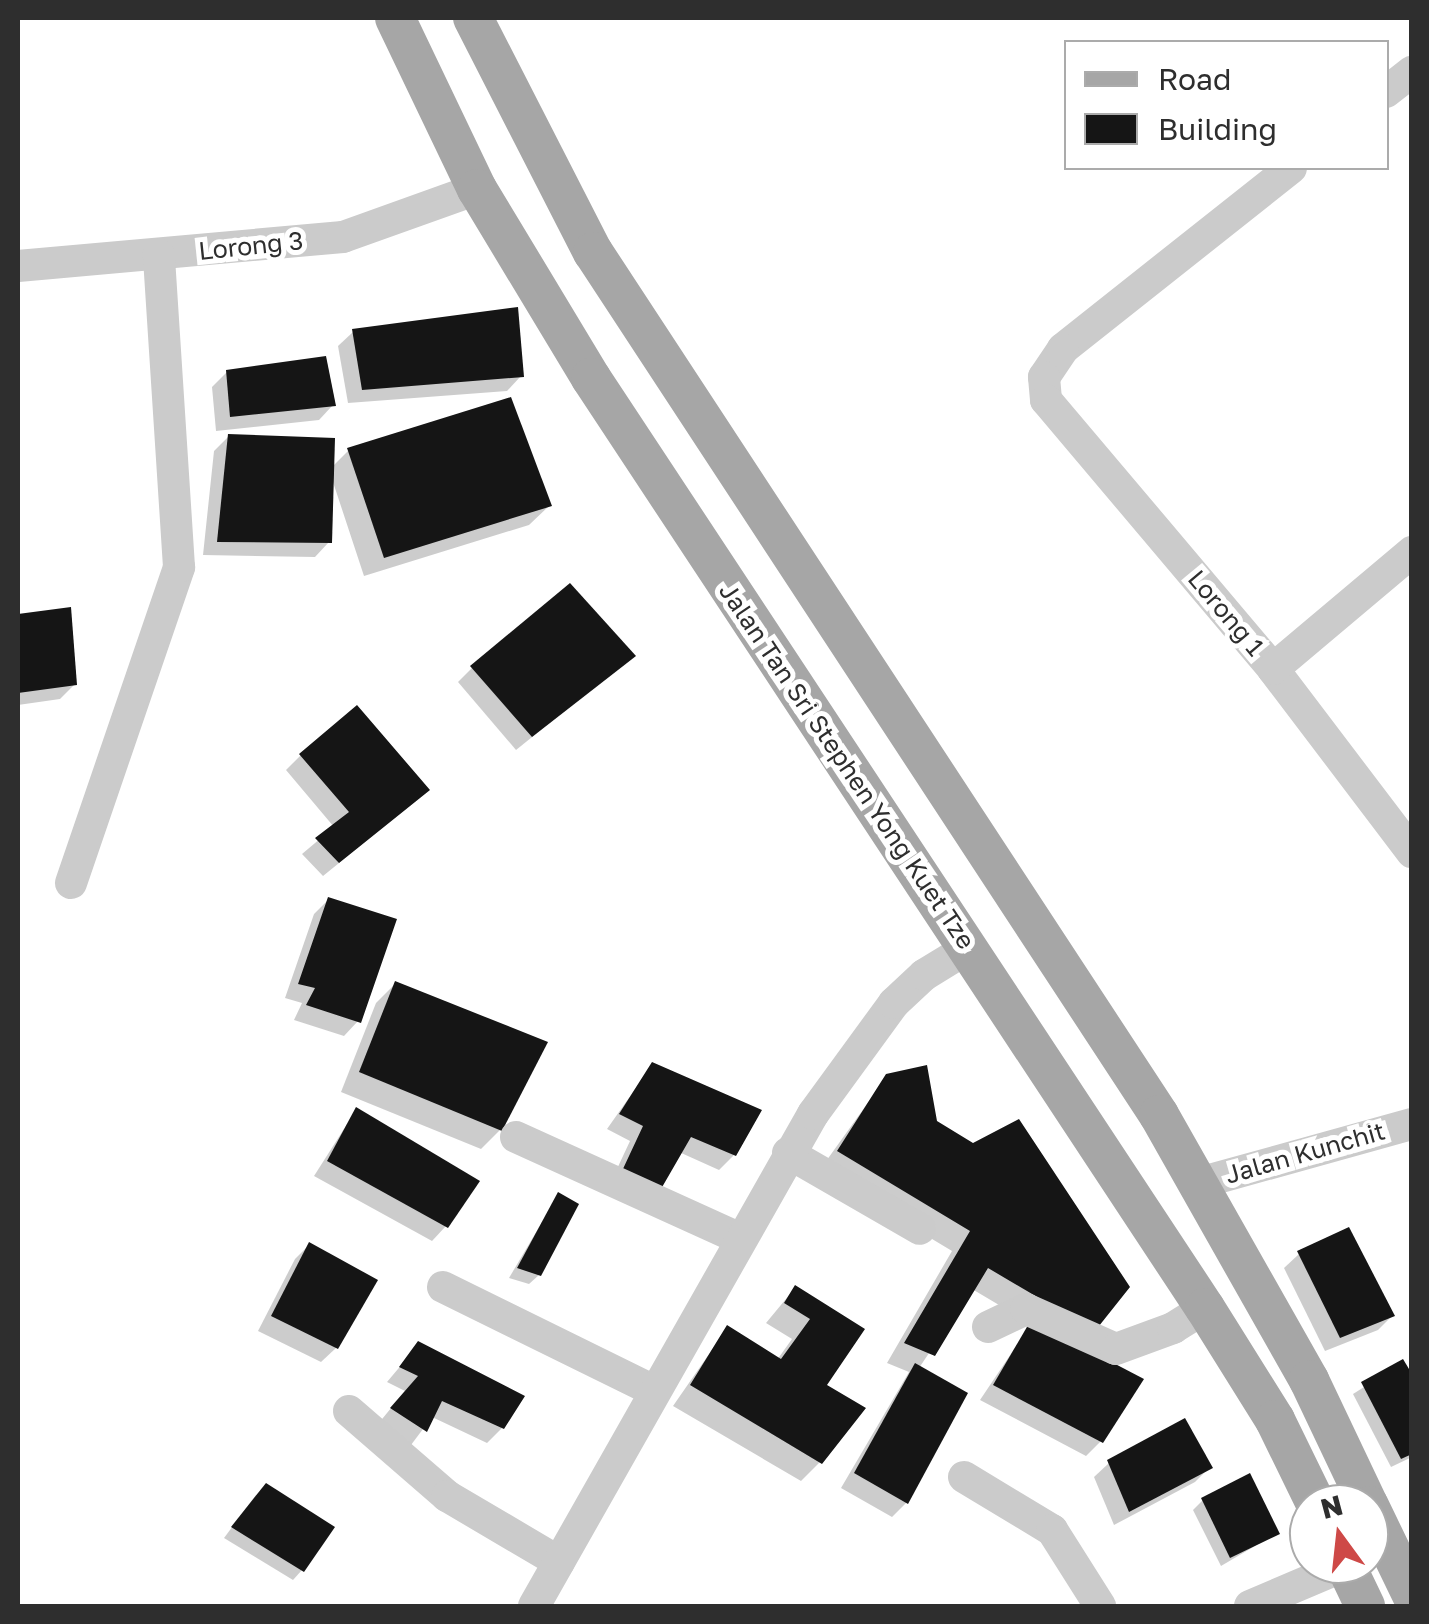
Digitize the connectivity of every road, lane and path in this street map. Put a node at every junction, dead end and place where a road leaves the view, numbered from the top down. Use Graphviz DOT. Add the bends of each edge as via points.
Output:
graph roads {
  1 [pos="395,18"];
  2 [pos="473,18"];
  3 [pos="1412,72"];
  4 [pos="1389,90"];
  5 [pos="1289,170"];
  6 [pos="476,189"];
  7 [pos="159,255"];
  8 [pos="18,266"];
  9 [pos="1412,552"];
  10 [pos="1273,669"];
  11 [pos="1412,852"];
  12 [pos="71,883"];
  13 [pos="968,948"];
  14 [pos="1412,1124"];
  15 [pos="516,1137"];
  16 [pos="788,1153"];
  17 [pos="1199,1183"];
  18 [pos="920,1229"];
  19 [pos="739,1238"];
  20 [pos="1175,1264"];
  21 [pos="444,1287"];
  22 [pos="1204,1308"];
  23 [pos="988,1327"];
  24 [pos="654,1391"];
  25 [pos="349,1411"];
  26 [pos="964,1476"];
  27 [pos="1306,1484"];
  28 [pos="1359,1484"];
  29 [pos="1389,1547"];
  30 [pos="559,1562"];
  31 [pos="1300,1584"];
  32 [pos="1412,1595"];
  33 [pos="534,1606"];
  34 [pos="1100,1606"];
  35 [pos="1250,1606"];
  1 -- 6 [label="main road, Jalan Tan Sri Stephen Yong Kuet Tze"];
  2 -- 17 [label="main road" via="593,252"];
  3 -- 4 [label="street"];
  5 -- 10 [label="street, Lorong 1" via="1064,349 1044,377 1046,400"];
  6 -- 7 [label="street, Lorong 3" via="343,236"];
  6 -- 13 [label="main road, Jalan Tan Sri Stephen Yong Kuet Tze" via="591,378"];
  7 -- 8 [label="street, Lorong 3"];
  7 -- 12 [label="street" via="179,567"];
  9 -- 10 [label="street"];
  10 -- 11 [label="street, Lorong 1"];
  13 -- 16 [label="street" via="894,1003"];
  13 -- 20 [label="main road, Jalan Tan Sri Stephen Yong Kuet Tze"];
  14 -- 17 [label="street, Jalan Kunchit"];
  15 -- 19 [label="street"];
  16 -- 18 [label="street"];
  16 -- 19 [label="street"];
  17 -- 20 [label="main road" via="1172,1225"];
  17 -- 28 [label="main road"];
  19 -- 24 [label="street"];
  20 -- 22 [label="main road, Jalan Tan Sri Stephen Yong Kuet Tze"];
  21 -- 24 [label="street"];
  22 -- 23 [label="street" via="1174,1328 1116,1349 1026,1308"];
  22 -- 27 [label="main road, Jalan Tan Sri Stephen Yong Kuet Tze" via="1276,1420"];
  24 -- 30 [label="street"];
  25 -- 30 [label="street" via="448,1496"];
  26 -- 34 [label="street" via="1052,1530"];
  29 -- 32 [label="main road"];
  30 -- 33 [label="street"];
  31 -- 35 [label="street"];
}
